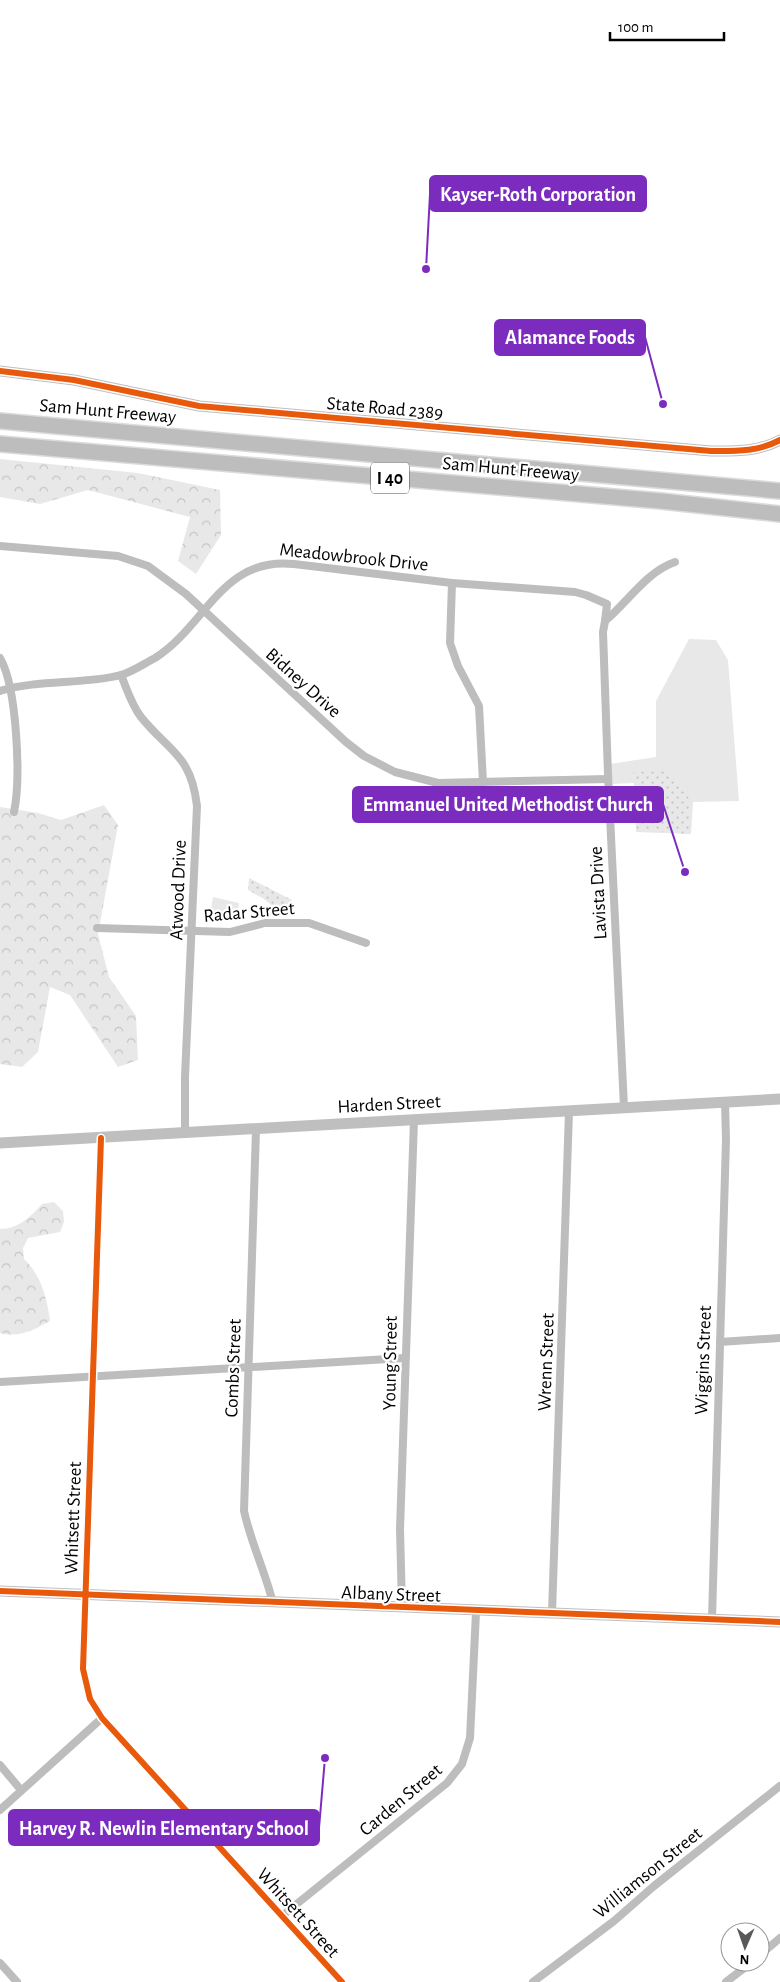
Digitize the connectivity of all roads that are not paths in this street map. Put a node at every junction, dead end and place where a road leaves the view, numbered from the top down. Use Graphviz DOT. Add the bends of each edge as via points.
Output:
graph roads {
  1 [pos="0,371"];
  2 [pos="0,421"];
  3 [pos="780,440"];
  4 [pos="0,444"];
  5 [pos="780,491"];
  6 [pos="780,514"];
  7 [pos="0,546"];
  8 [pos="675,562"];
  9 [pos="452,583"];
  10 [pos="203,612"];
  11 [pos="605,621"];
  12 [pos="0,658"];
  13 [pos="121,674"];
  14 [pos="10,688"];
  15 [pos="0,691"];
  16 [pos="608,779"];
  17 [pos="483,782"];
  18 [pos="14,812"];
  19 [pos="97,928"];
  20 [pos="192,932"];
  21 [pos="366,943"];
  22 [pos="780,1099"];
  23 [pos="725,1103"];
  24 [pos="624,1107"];
  25 [pos="569,1112"];
  26 [pos="414,1120"];
  27 [pos="256,1129"];
  28 [pos="185,1132"];
  29 [pos="101,1138"];
  30 [pos="0,1142"];
  31 [pos="780,1338"];
  32 [pos="720,1342"];
  33 [pos="405,1358"];
  34 [pos="249,1368"];
  35 [pos="92,1377"];
  36 [pos="0,1382"];
  37 [pos="0,1591"];
  38 [pos="85,1595"];
  39 [pos="273,1603"];
  40 [pos="402,1607"];
  41 [pos="476,1612"];
  42 [pos="552,1613"];
  43 [pos="712,1618"];
  44 [pos="780,1622"];
  45 [pos="102,1718"];
  46 [pos="0,1765"];
  47 [pos="780,1786"];
  48 [pos="21,1790"];
  49 [pos="0,1810"];
  50 [pos="283,1915"];
  51 [pos="780,1938"];
  52 [pos="770,1946"];
  53 [pos="0,1963"];
  54 [pos="739,1972"];
  55 [pos="17,1982"];
  56 [pos="342,1982"];
  57 [pos="532,1982"];
  58 [pos="726,1982"];
  1 -- 3 [label="street, State Road 2389" via="74,380 200,406 711,451 748,451"];
  2 -- 5 [label="highway, Sam Hunt Freeway / I 40"];
  4 -- 6 [label="highway, Sam Hunt Freeway / I 40"];
  7 -- 10 [label="street, Bidney Drive" via="118,556 136,561 159,573"];
  8 -- 11 [label="street" via="662,567"];
  9 -- 10 [label="street, Meadowbrook Drive" via="270,563 238,576"];
  9 -- 11 [label="street, Meadowbrook Drive" via="586,595 607,604"];
  9 -- 17 [label="street" via="450,643 479,706"];
  10 -- 13 [label="street, Meadowbrook Drive" via="156,657"];
  10 -- 17 [label="street, Bidney Drive" via="364,756 420,780 456,784"];
  11 -- 16 [label="street, Lavista Drive"];
  12 -- 14 [label="street"];
  13 -- 14 [label="street, Meadowbrook Drive"];
  13 -- 20 [label="street, Atwood Drive" via="133,706 152,730 176,752 194,787 197,806"];
  14 -- 15 [label="street, Meadowbrook Drive"];
  14 -- 18 [label="street" via="18,770"];
  16 -- 17 [label="street, Bidney Drive"];
  16 -- 24 [label="street, Lavista Drive"];
  19 -- 20 [label="street, Radar Street"];
  20 -- 21 [label="street, Radar Street" via="230,932 281,922 308,923"];
  20 -- 28 [label="street, Atwood Drive"];
  22 -- 23 [label="street, Harden Street"];
  23 -- 24 [label="street, Harden Street"];
  23 -- 32 [label="street, Wiggins Street"];
  24 -- 25 [label="street, Harden Street"];
  25 -- 26 [label="street, Harden Street"];
  25 -- 42 [label="street, Wrenn Street"];
  26 -- 27 [label="street, Harden Street"];
  26 -- 33 [label="street, Young Street"];
  27 -- 28 [label="street, Harden Street"];
  27 -- 34 [label="street, Combs Street"];
  28 -- 29 [label="street, Harden Street"];
  29 -- 30 [label="street, Harden Street"];
  29 -- 35 [label="street, Whitsett Street"];
  31 -- 32 [label="street"];
  32 -- 43 [label="street, Wiggins Street"];
  33 -- 34 [label="street"];
  33 -- 40 [label="street, Young Street" via="400,1529"];
  34 -- 35 [label="street"];
  34 -- 39 [label="street, Combs Street" via="244,1511"];
  35 -- 36 [label="street"];
  35 -- 38 [label="street, Whitsett Street"];
  37 -- 38 [label="street, Albany Street"];
  38 -- 39 [label="street, Albany Street"];
  38 -- 45 [label="street, Whitsett Street" via="84,1682"];
  39 -- 40 [label="street, Albany Street"];
  40 -- 41 [label="street, Albany Street"];
  41 -- 42 [label="street, Albany Street"];
  41 -- 50 [label="street, Carden Street" via="470,1738 462,1764 448,1783"];
  42 -- 43 [label="street, Albany Street"];
  43 -- 44 [label="street, Albany Street"];
  45 -- 48 [label="street"];
  45 -- 50 [label="street, Whitsett Street"];
  46 -- 48 [label="street"];
  47 -- 57 [label="street, Williamson Street" via="614,1921"];
  48 -- 49 [label="street"];
  50 -- 56 [label="street, Whitsett Street"];
  51 -- 52 [label="street"];
  53 -- 55 [label="street"];
  54 -- 58 [label="street"];
}
